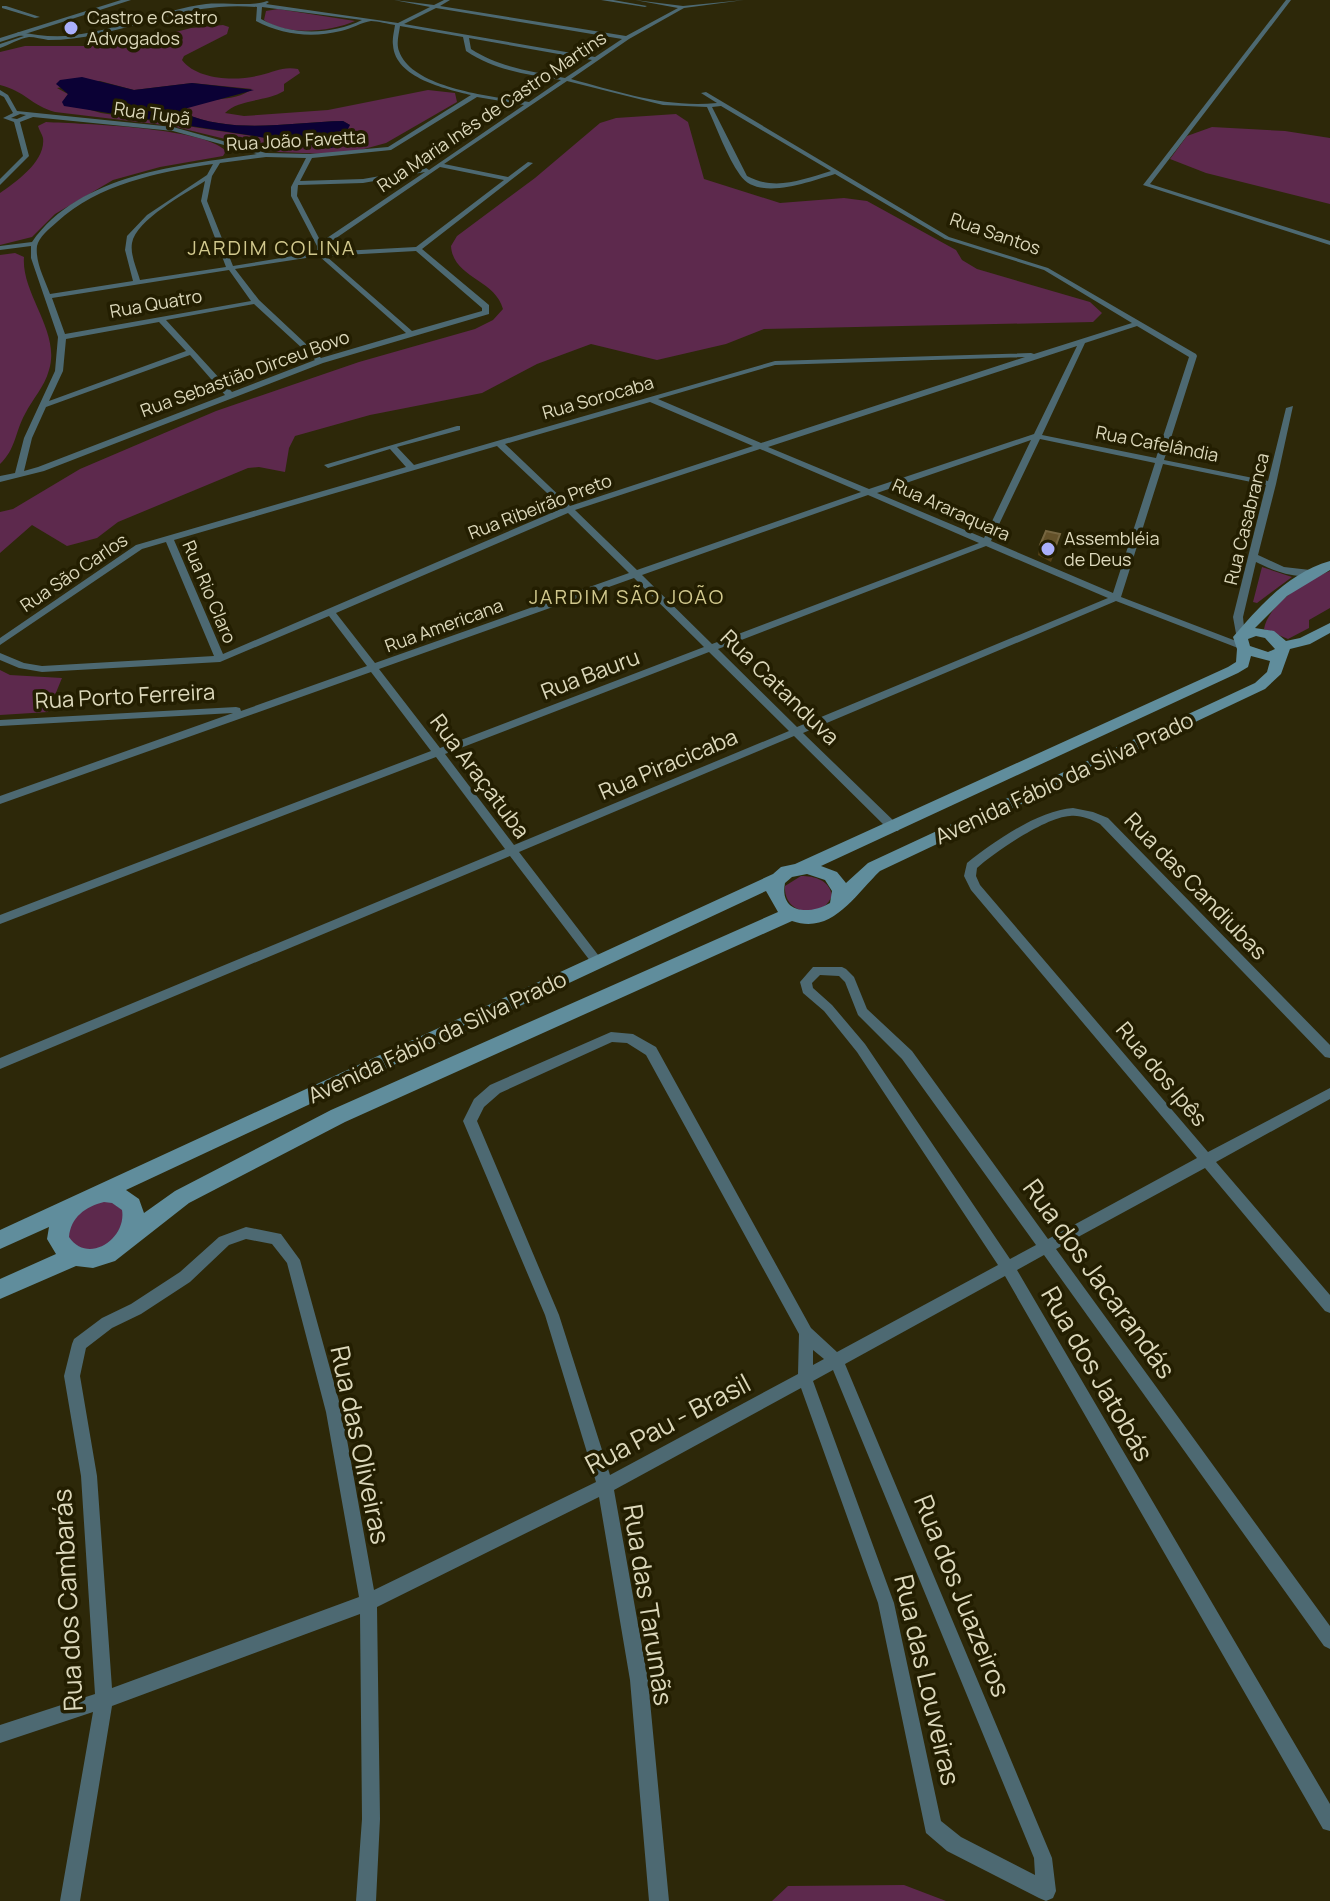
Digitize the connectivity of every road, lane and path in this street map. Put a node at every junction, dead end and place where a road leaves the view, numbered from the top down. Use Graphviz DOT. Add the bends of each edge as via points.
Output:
graph roads {
  1 [pos="17,0"];
  2 [pos="112,0"];
  3 [pos="129,0"];
  4 [pos="269,0"];
  5 [pos="396,0"];
  6 [pos="448,0"];
  7 [pos="603,0"];
  8 [pos="637,0"];
  9 [pos="742,0"];
  10 [pos="1289,0"];
  11 [pos="3,6"];
  12 [pos="260,6"];
  13 [pos="435,7"];
  14 [pos="683,7"];
  15 [pos="675,11"];
  16 [pos="37,17"];
  17 [pos="26,20"];
  18 [pos="367,20"];
  19 [pos="57,22"];
  20 [pos="398,25"];
  21 [pos="35,28"];
  22 [pos="18,34"];
  23 [pos="27,37"];
  24 [pos="466,37"];
  25 [pos="627,38"];
  26 [pos="0,40"];
  27 [pos="598,59"];
  28 [pos="567,80"];
  29 [pos="0,92"];
  30 [pos="704,93"];
  31 [pos="476,95"];
  32 [pos="530,104"];
  33 [pos="722,104"];
  34 [pos="709,106"];
  35 [pos="15,112"];
  36 [pos="32,115"];
  37 [pos="13,120"];
  38 [pos="0,122"];
  39 [pos="266,155"];
  40 [pos="310,156"];
  41 [pos="218,161"];
  42 [pos="530,163"];
  43 [pos="438,165"];
  44 [pos="429,169"];
  45 [pos="834,172"];
  46 [pos="209,176"];
  47 [pos="388,177"];
  48 [pos="510,179"];
  49 [pos="0,183"];
  50 [pos="297,183"];
  51 [pos="408,185"];
  52 [pos="176,199"];
  53 [pos="204,201"];
  54 [pos="1330,243"];
  55 [pos="34,244"];
  56 [pos="0,248"];
  57 [pos="418,249"];
  58 [pos="320,250"];
  59 [pos="230,267"];
  60 [pos="137,282"];
  61 [pos="47,297"];
  62 [pos="256,302"];
  63 [pos="162,320"];
  64 [pos="1138,323"];
  65 [pos="412,335"];
  66 [pos="62,337"];
  67 [pos="1082,342"];
  68 [pos="189,353"];
  69 [pos="1046,354"];
  70 [pos="320,361"];
  71 [pos="229,394"];
  72 [pos="650,399"];
  73 [pos="46,405"];
  74 [pos="1290,408"];
  75 [pos="457,428"];
  76 [pos="1036,436"];
  77 [pos="499,443"];
  78 [pos="392,446"];
  79 [pos="761,447"];
  80 [pos="1160,461"];
  81 [pos="328,465"];
  82 [pos="412,468"];
  83 [pos="19,474"];
  84 [pos="0,479"];
  85 [pos="1272,484"];
  86 [pos="869,492"];
  87 [pos="569,509"];
  88 [pos="169,538"];
  89 [pos="986,543"];
  90 [pos="1255,557"];
  91 [pos="1330,565"];
  92 [pos="1310,573"];
  93 [pos="635,575"];
  94 [pos="1116,598"];
  95 [pos="331,612"];
  96 [pos="1330,627"];
  97 [pos="0,642"];
  98 [pos="1242,642"];
  99 [pos="712,648"];
  100 [pos="1281,650"];
  101 [pos="0,656"];
  102 [pos="220,659"];
  103 [pos="373,668"];
  104 [pos="252,709"];
  105 [pos="0,723"];
  106 [pos="799,732"];
  107 [pos="438,754"];
  108 [pos="0,800"];
  109 [pos="894,828"];
  110 [pos="512,850"];
  111 [pos="971,866"];
  112 [pos="801,868"];
  113 [pos="777,879"];
  114 [pos="841,898"];
  115 [pos="790,914"];
  116 [pos="0,920"];
  117 [pos="598,963"];
  118 [pos="817,970"];
  119 [pos="1330,1053"];
  120 [pos="0,1064"];
  121 [pos="1330,1093"];
  122 [pos="479,1103"];
  123 [pos="1207,1158"];
  124 [pos="96,1194"];
  125 [pos="69,1208"];
  126 [pos="131,1234"];
  127 [pos="0,1240"];
  128 [pos="1046,1245"];
  129 [pos="74,1257"];
  130 [pos="1007,1266"];
  131 [pos="0,1289"];
  132 [pos="1330,1306"];
  133 [pos="806,1333"];
  134 [pos="79,1344"];
  135 [pos="837,1362"];
  136 [pos="805,1379"];
  137 [pos="605,1486"];
  138 [pos="368,1602"];
  139 [pos="1330,1640"];
  140 [pos="104,1700"];
  141 [pos="0,1734"];
  142 [pos="1330,1822"];
  143 [pos="1046,1891"];
  144 [pos="70,1901"];
  145 [pos="366,1901"];
  146 [pos="659,1901"];
  1 -- 11 [label="street"];
  2 -- 16 [label="street"];
  3 -- 19 [label="street"];
  4 -- 12 [label="street"];
  5 -- 13 [label="street"];
  6 -- 13 [label="street"];
  7 -- 15 [label="street"];
  8 -- 14 [label="street"];
  9 -- 14 [label="street"];
  10 -- 54 [label="street" via="1146,185"];
  11 -- 16 [label="street"];
  11 -- 17 [label="street"];
  12 -- 18 [label="street"];
  12 -- 18 [label="street" via="258,20 286,30 337,29"];
  12 -- 23 [label="street" via="195,7 103,33"];
  13 -- 20 [label="street"];
  13 -- 25 [label="street"];
  14 -- 15 [label="street, Rua Maria Inês de Castro Martins"];
  15 -- 25 [label="street, Rua Maria Inês de Castro Martins"];
  16 -- 17 [label="street"];
  16 -- 19 [label="street"];
  18 -- 20 [label="street"];
  19 -- 21 [label="street"];
  20 -- 24 [label="street"];
  20 -- 31 [label="street" via="396,50 401,61 415,73"];
  21 -- 22 [label="street"];
  21 -- 26 [label="street" via="16,25"];
  22 -- 23 [label="street"];
  22 -- 26 [label="street"];
  23 -- 26 [label="street"];
  24 -- 27 [label="street"];
  24 -- 28 [label="street" via="468,50 483,61"];
  25 -- 27 [label="street, Rua Maria Inês de Castro Martins"];
  27 -- 28 [label="street, Rua Maria Inês de Castro Martins"];
  28 -- 32 [label="street, Rua Maria Inês de Castro Martins"];
  28 -- 34 [label="street" via="659,105"];
  29 -- 35 [label="street"];
  30 -- 33 [label="street, Rua Santos"];
  31 -- 32 [label="street"];
  31 -- 40 [label="street, Rua João Favetta" via="389,149"];
  32 -- 43 [label="street, Rua Maria Inês de Castro Martins"];
  33 -- 34 [label="street"];
  33 -- 45 [label="street, Rua Santos"];
  34 -- 45 [label="street" via="751,182 782,187"];
  35 -- 36 [label="street, Rua Tupã"];
  35 -- 37 [label="street" via="6,116"];
  36 -- 37 [label="street"];
  36 -- 39 [label="street, Rua Tupã" via="173,129"];
  37 -- 38 [label="street"];
  37 -- 49 [label="street" via="26,156"];
  39 -- 40 [label="street, Rua João Favetta"];
  39 -- 41 [label="street, Rua João Favetta"];
  40 -- 50 [label="street"];
  41 -- 46 [label="street"];
  41 -- 55 [label="street, Rua João Favetta" via="171,168 106,188 64,212"];
  42 -- 48 [label="street"];
  43 -- 44 [label="street, Rua Maria Inês de Castro Martins"];
  43 -- 48 [label="street"];
  44 -- 47 [label="street"];
  44 -- 51 [label="street, Rua Maria Inês de Castro Martins"];
  45 -- 64 [label="street, Rua Santos" via="947,238 1046,269"];
  46 -- 52 [label="street"];
  46 -- 53 [label="street"];
  47 -- 50 [label="street"];
  47 -- 51 [label="street"];
  48 -- 57 [label="street"];
  50 -- 58 [label="street" via="294,196"];
  51 -- 58 [label="street, Rua Maria Inês de Castro Martins"];
  52 -- 53 [label="street"];
  52 -- 60 [label="street" via="130,236"];
  53 -- 59 [label="street"];
  55 -- 56 [label="street"];
  55 -- 61 [label="street"];
  57 -- 58 [label="street"];
  57 -- 65 [label="street, Rua Sebastião Dirceu Bovo" via="486,312"];
  58 -- 59 [label="street"];
  58 -- 65 [label="street"];
  59 -- 60 [label="street"];
  59 -- 62 [label="street"];
  60 -- 61 [label="street"];
  61 -- 66 [label="street"];
  62 -- 63 [label="street, Rua Quatro"];
  62 -- 70 [label="street"];
  63 -- 66 [label="street, Rua Quatro"];
  63 -- 68 [label="street"];
  64 -- 67 [label="street, Rua Ribeirão Preto"];
  64 -- 80 [label="street, Rua Santos" via="1193,356"];
  65 -- 70 [label="street, Rua Sebastião Dirceu Bovo"];
  66 -- 73 [label="street" via="59,371"];
  67 -- 69 [label="street, Rua Ribeirão Preto"];
  67 -- 76 [label="street"];
  68 -- 71 [label="street"];
  68 -- 73 [label="street"];
  69 -- 72 [label="street, Rua Sorocaba" via="775,363"];
  69 -- 79 [label="street, Rua Ribeirão Preto"];
  70 -- 71 [label="street, Rua Sebastião Dirceu Bovo"];
  71 -- 83 [label="street, Rua Sebastião Dirceu Bovo"];
  72 -- 77 [label="street, Rua Sorocaba"];
  72 -- 79 [label="street, Rua Araraquara"];
  73 -- 83 [label="street" via="28,438"];
  74 -- 85 [label="street, Rua Casabranca"];
  75 -- 78 [label="street"];
  76 -- 80 [label="street, Rua Cafelândia"];
  76 -- 86 [label="street, Rua Americana"];
  76 -- 89 [label="street"];
  77 -- 82 [label="street, Rua Sorocaba"];
  77 -- 87 [label="street, Rua Catanduva"];
  78 -- 81 [label="street"];
  78 -- 82 [label="street"];
  79 -- 86 [label="street, Rua Araraquara"];
  79 -- 87 [label="street, Rua Ribeirão Preto"];
  80 -- 85 [label="street, Rua Cafelândia"];
  80 -- 94 [label="street"];
  82 -- 88 [label="street, Rua Sorocaba"];
  83 -- 84 [label="street, Rua Sebastião Dirceu Bovo"];
  85 -- 90 [label="street, Rua Casabranca"];
  86 -- 89 [label="street, Rua Araraquara"];
  86 -- 93 [label="street, Rua Americana"];
  87 -- 93 [label="street, Rua Catanduva"];
  87 -- 95 [label="street, Rua Ribeirão Preto"];
  88 -- 97 [label="street, Rua São Carlos" via="139,547"];
  88 -- 102 [label="street, Rua Rio Claro"];
  89 -- 94 [label="street, Rua Araraquara"];
  89 -- 99 [label="street, Rua Bauru"];
  90 -- 92 [label="street" via="1272,568"];
  90 -- 98 [label="street, Rua Casabranca" via="1238,617"];
  91 -- 92 [label="main road, Avenida Fábio da Silva Prado"];
  92 -- 98 [label="main road, Avenida Fábio da Silva Prado" via="1253,620"];
  93 -- 99 [label="street, Rua Catanduva"];
  93 -- 103 [label="street, Rua Americana"];
  94 -- 98 [label="street, Rua Araraquara"];
  94 -- 106 [label="street, Rua Piracicaba"];
  95 -- 102 [label="street, Rua Ribeirão Preto"];
  95 -- 103 [label="street, Rua Araçatuba"];
  96 -- 100 [label="main road"];
  98 -- 100 [label="main road" via="1261,657"];
  98 -- 100 [label="main road" via="1262,632 1276,637"];
  98 -- 109 [label="main road, Avenida Fábio da Silva Prado" via="1243,664 1233,670"];
  99 -- 106 [label="street, Rua Catanduva"];
  99 -- 107 [label="street, Rua Bauru"];
  100 -- 114 [label="main road, Avenida Fábio da Silva Prado" via="1274,674 1260,686 874,867"];
  101 -- 102 [label="street, Rua Ribeirão Preto" via="42,669"];
  103 -- 104 [label="street, Rua Americana"];
  103 -- 107 [label="street, Rua Araçatuba"];
  104 -- 105 [label="street, Rua Porto Ferreira"];
  104 -- 108 [label="street, Rua Americana"];
  106 -- 109 [label="street, Rua Catanduva"];
  106 -- 110 [label="street, Rua Piracicaba"];
  107 -- 110 [label="street, Rua Araçatuba"];
  107 -- 116 [label="street, Rua Bauru"];
  109 -- 112 [label="main road, Avenida Fábio da Silva Prado"];
  110 -- 117 [label="street, Rua Araçatuba"];
  110 -- 120 [label="street, Rua Piracicaba"];
  111 -- 119 [label="street, Rua das Candiubas" via="985,853 1063,813 1104,821"];
  111 -- 123 [label="street, Rua dos Ipês" via="975,887"];
  112 -- 113 [label="main road"];
  112 -- 114 [label="main road" via="831,876"];
  113 -- 115 [label="main road" via="775,901"];
  113 -- 117 [label="main road, Avenida Fábio da Silva Prado"];
  114 -- 115 [label="main road" via="822,916"];
  115 -- 126 [label="main road, Avenida Fábio da Silva Prado" via="338,1116 182,1197"];
  117 -- 124 [label="main road, Avenida Fábio da Silva Prado"];
  118 -- 128 [label="street, Rua dos Jacarandás" via="834,969 850,980 862,1012 907,1055"];
  118 -- 130 [label="street, Rua dos Jatobás" via="806,982 807,990 861,1048"];
  121 -- 123 [label="street, Rua Pau - Brasil"];
  122 -- 133 [label="street, Rua dos Juazeiros" via="495,1089 611,1037 629,1038 651,1051"];
  122 -- 137 [label="street, Rua das Tarumãs" via="470,1121 552,1315"];
  123 -- 128 [label="street, Rua Pau - Brasil"];
  123 -- 132 [label="street, Rua dos Ipês"];
  124 -- 125 [label="main road"];
  124 -- 126 [label="main road" via="116,1194 132,1205"];
  125 -- 127 [label="main road"];
  125 -- 129 [label="main road" via="58,1239"];
  126 -- 129 [label="main road" via="102,1257"];
  128 -- 130 [label="street, Rua Pau - Brasil"];
  128 -- 139 [label="street, Rua dos Jacarandás"];
  129 -- 131 [label="main road"];
  130 -- 135 [label="street, Rua Pau - Brasil"];
  130 -- 142 [label="street, Rua dos Jatobás"];
  133 -- 135 [label="street, Rua dos Juazeiros"];
  133 -- 136 [label="street"];
  134 -- 138 [label="street, Rua das Oliveiras" via="185,1277 224,1241 246,1233 276,1238 293,1260 334,1412"];
  134 -- 140 [label="street, Rua dos Cambarás" via="72,1376 89,1476"];
  135 -- 136 [label="street, Rua Pau - Brasil"];
  135 -- 143 [label="street, Rua dos Juazeiros" via="1043,1858"];
  136 -- 137 [label="street, Rua Pau - Brasil"];
  136 -- 143 [label="street, Rua das Louveiras" via="886,1603 933,1826 954,1844"];
  137 -- 138 [label="street, Rua Pau - Brasil"];
  137 -- 146 [label="street, Rua das Tarumãs" via="639,1680"];
  138 -- 140 [label="street, Rua Pau - Brasil"];
  138 -- 145 [label="street, Rua das Oliveiras" via="371,1819"];
  140 -- 141 [label="street, Rua Pau - Brasil"];
  140 -- 144 [label="street, Rua dos Cambarás"];
}
